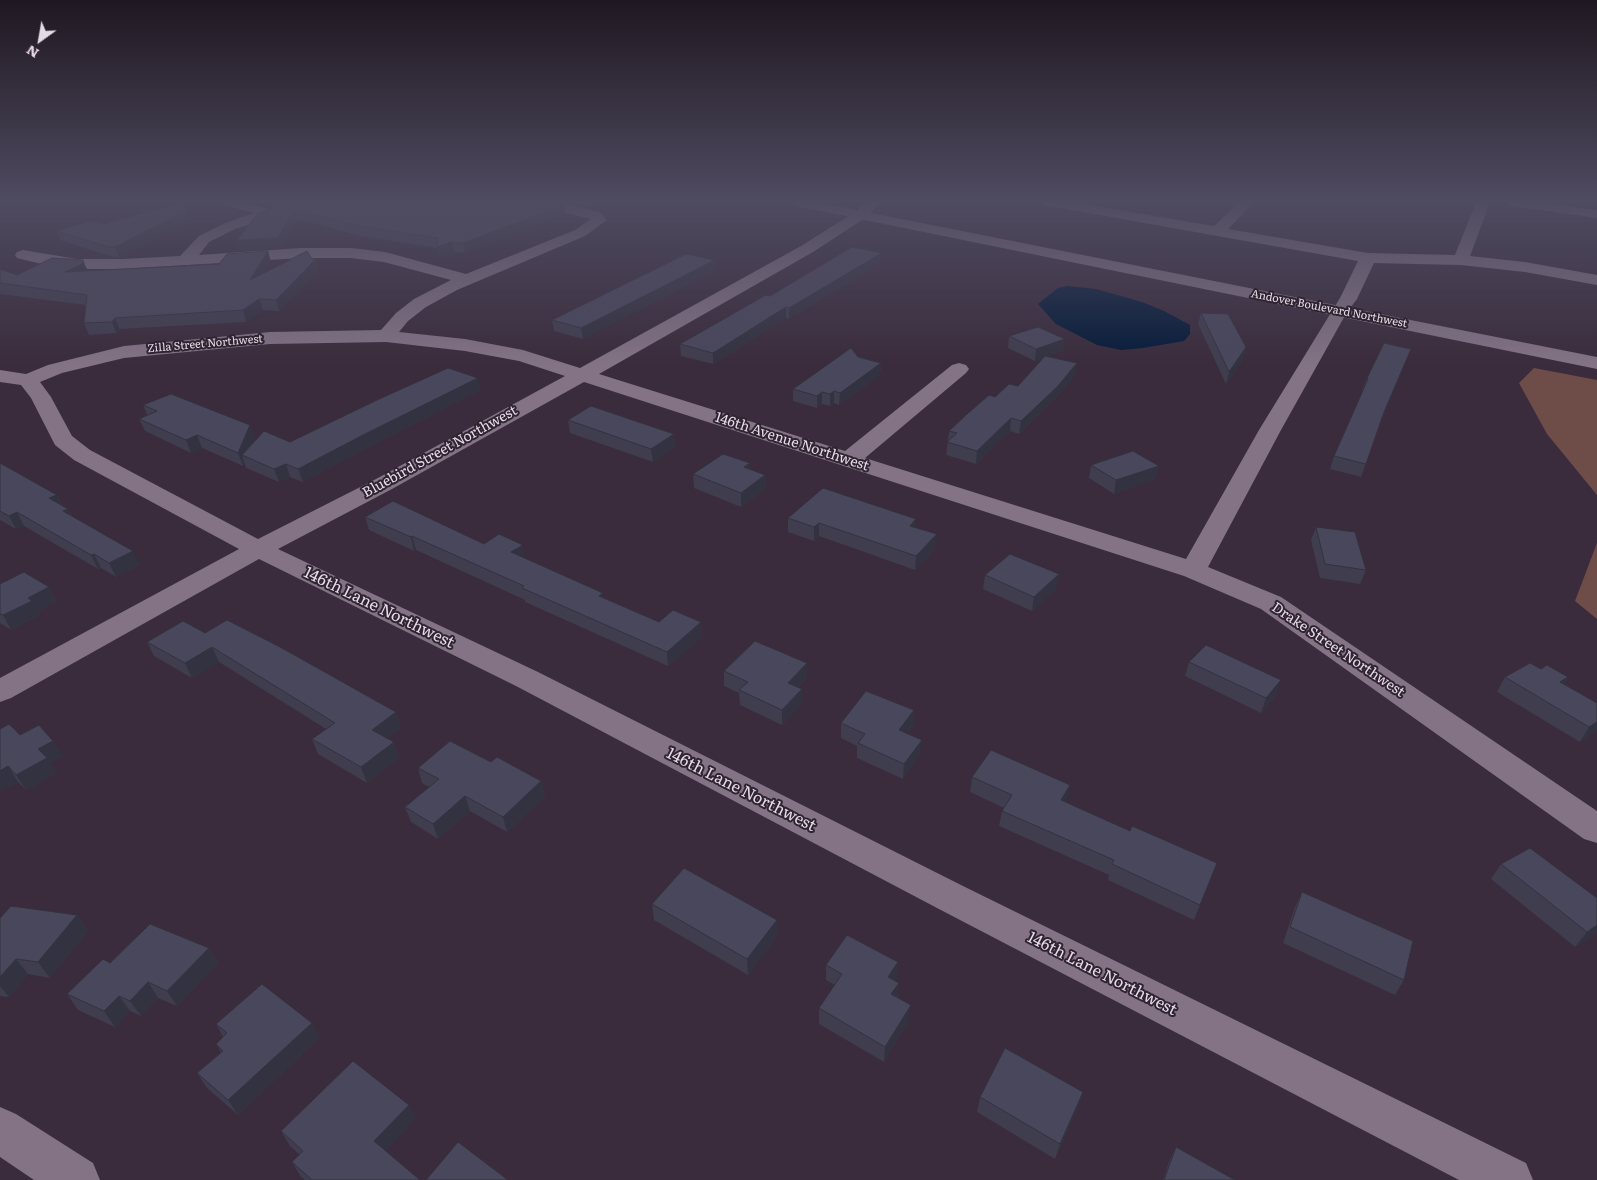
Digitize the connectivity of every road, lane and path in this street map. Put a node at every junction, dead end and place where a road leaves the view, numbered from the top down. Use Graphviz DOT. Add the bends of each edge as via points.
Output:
graph roads {
  1 [pos="35,257"];
  2 [pos="187,257"];
  3 [pos="233,257"];
  4 [pos="385,257"];
  5 [pos="520,257"];
  6 [pos="793,257"];
  7 [pos="1092,257"];
  8 [pos="1363,257"];
  9 [pos="1462,257"];
  10 [pos="1368,258"];
  11 [pos="184,260"];
  12 [pos="1461,260"];
  13 [pos="466,279"];
  14 [pos="1597,280"];
  15 [pos="1339,311"];
  16 [pos="386,336"];
  17 [pos="1597,363"];
  18 [pos="959,369"];
  19 [pos="581,374"];
  20 [pos="14,378"];
  21 [pos="848,460"];
  22 [pos="258,549"];
  23 [pos="1192,570"];
  24 [pos="0,691"];
  25 [pos="1597,829"];
  26 [pos="0,1130"];
  27 [pos="76,1180"];
  28 [pos="1509,1180"];
  1 -- 11 [label="street" via="76,264"];
  2 -- 11 [label="street"];
  3 -- 11 [label="street"];
  4 -- 13 [label="street"];
  5 -- 13 [label="street"];
  6 -- 19 [label="street, Bluebird Street Northwest"];
  7 -- 15 [label="street, Andover Boulevard Northwest"];
  8 -- 10 [label="street"];
  9 -- 12 [label="street"];
  10 -- 12 [label="street"];
  10 -- 15 [label="street"];
  12 -- 14 [label="street"];
  13 -- 16 [label="street" via="420,303"];
  15 -- 17 [label="street, Andover Boulevard Northwest"];
  15 -- 23 [label="street"];
  16 -- 19 [label="street, 146th Avenue Northwest" via="465,345 523,356"];
  16 -- 20 [label="street, Zilla Street Northwest" via="270,338 124,352"];
  18 -- 21 [label="street"];
  19 -- 21 [label="street, 146th Avenue Northwest"];
  19 -- 22 [label="street, Bluebird Street Northwest" via="384,484"];
  20 -- 22 [label="street, 146th Lane Northwest" via="40,397 63,440 82,455"];
  21 -- 23 [label="street, 146th Avenue Northwest"];
  22 -- 24 [label="street, Bluebird Street Northwest"];
  22 -- 28 [label="street, 146th Lane Northwest" via="526,679"];
  23 -- 25 [label="street, Drake Street Northwest" via="1271,603"];
  26 -- 27 [label="street"];
}
